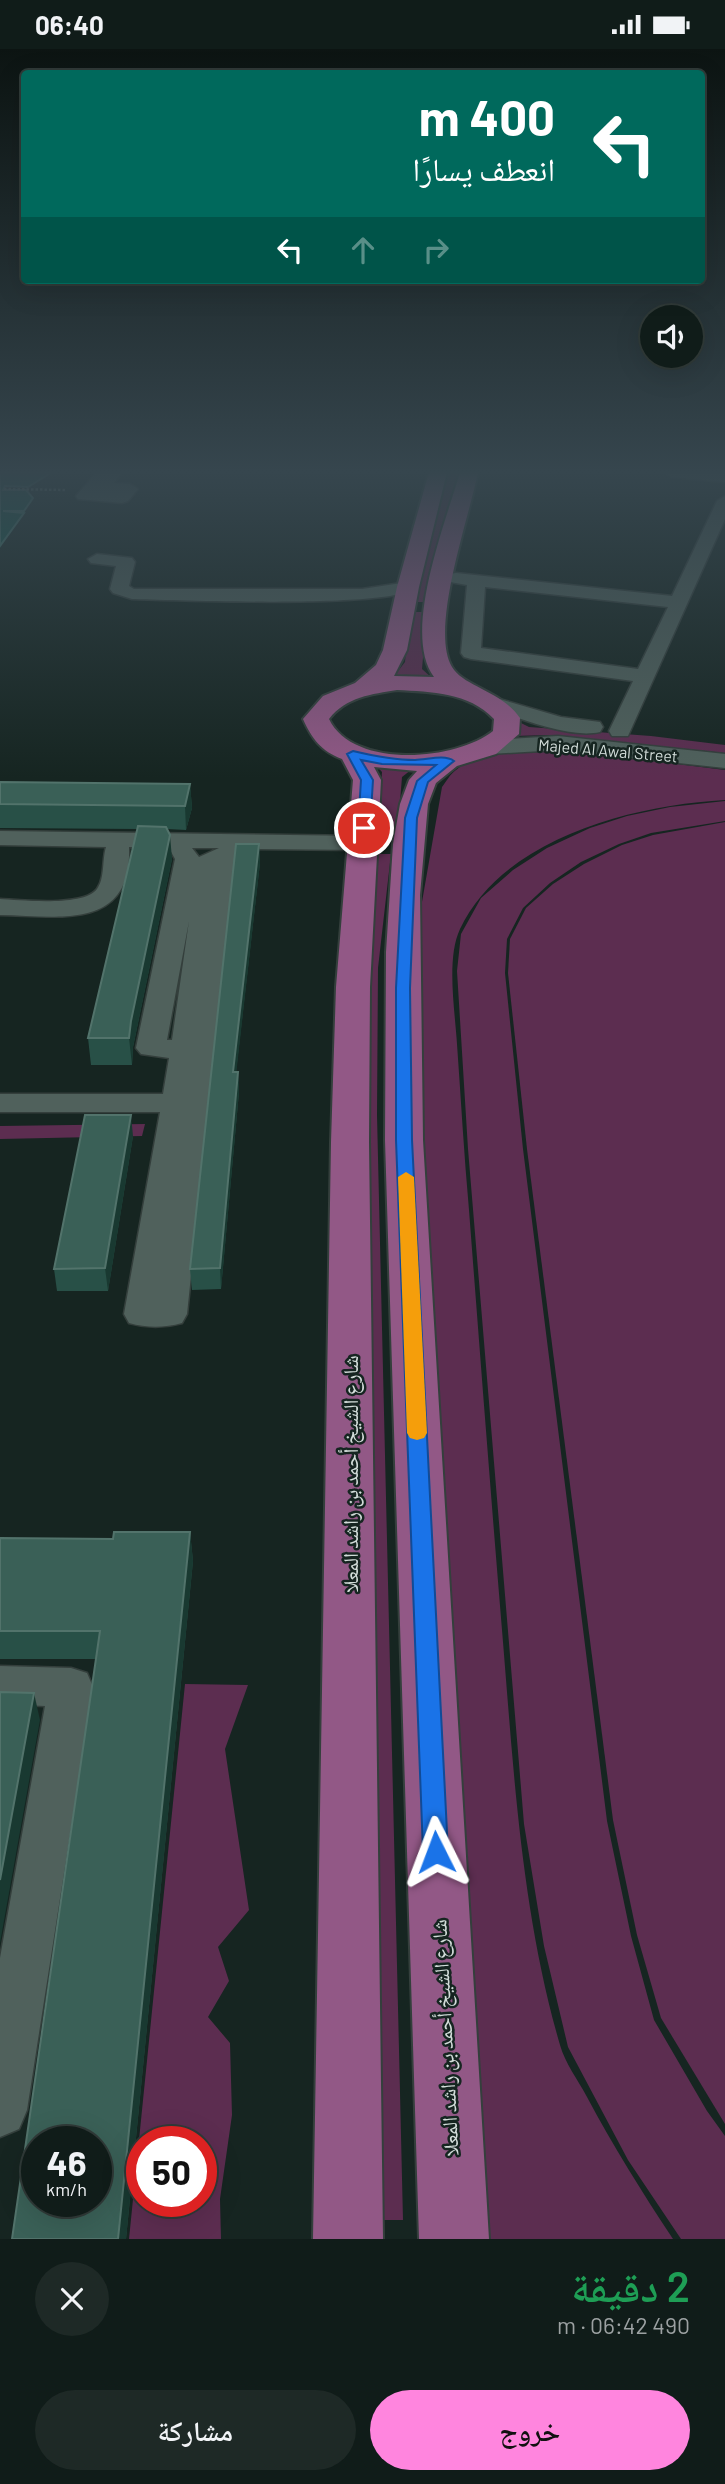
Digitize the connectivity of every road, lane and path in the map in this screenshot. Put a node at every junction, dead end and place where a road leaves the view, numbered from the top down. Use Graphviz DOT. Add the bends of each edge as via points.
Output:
graph roads {
  1 [pos="123,574"];
  2 [pos="411,574"];
  3 [pos="690,574"];
  4 [pos="443,577"];
  5 [pos="476,580"];
  6 [pos="405,598"];
  7 [pos="677,602"];
  8 [pos="644,676"];
  9 [pos="364,688"];
  10 [pos="464,690"];
  11 [pos="496,704"];
  12 [pos="620,731"];
  13 [pos="725,743"];
  14 [pos="353,754"];
  15 [pos="469,754"];
  16 [pos="725,761"];
  17 [pos="0,838"];
  18 [pos="109,845"];
  19 [pos="0,847"];
  20 [pos="363,848"];
  21 [pos="210,851"];
  22 [pos="0,899"];
  23 [pos="0,907"];
  24 [pos="0,1092"];
  25 [pos="186,1095"];
  26 [pos="0,1103"];
  27 [pos="0,1685"];
  28 [pos="0,2110"];
  29 [pos="348,2239"];
  30 [pos="454,2239"];
  1 -- 6 [label="street" via="119,589 127,594"];
  2 -- 6 [label="main road"];
  3 -- 7 [label="street"];
  4 -- 5 [label="street"];
  4 -- 10 [label="main road" via="434,621 435,650 440,669"];
  5 -- 7 [label="street"];
  5 -- 8 [label="street" via="471,653"];
  6 -- 9 [label="main road" via="387,669"];
  7 -- 8 [label="street"];
  8 -- 12 [label="street"];
  9 -- 10 [label="main road" via="397,683"];
  9 -- 14 [label="main road" via="324,706 316,719 318,732"];
  10 -- 11 [label="main road"];
  11 -- 12 [label="street, Majed Al Awal Street" via="559,723"];
  11 -- 15 [label="main road, شارع الشيخ أحمد بن راشد المعلا" via="508,718 506,734"];
  12 -- 13 [label="street, Majed Al Awal Street"];
  14 -- 15 [label="main road" via="404,762"];
  14 -- 20 [label="main road, شارع الشيخ أحمد بن راشد المعلا" via="367,780"];
  15 -- 16 [label="street, Majed Al Awal Street" via="558,743"];
  15 -- 30 [label="main road, شارع الشيخ أحمد بن راشد المعلا" via="423,781 411,818 403,988 405,1154"];
  17 -- 18 [label="street"];
  18 -- 19 [label="street"];
  18 -- 21 [label="street"];
  18 -- 21 [label="street"];
  18 -- 22 [label="street" via="89,896"];
  18 -- 23 [label="street" via="110,887 101,900 76,907"];
  20 -- 21 [label="street"];
  20 -- 29 [label="main road, شارع الشيخ أحمد بن راشد المعلا" via="353,987 350,1156"];
  21 -- 25 [label="street"];
  24 -- 25 [label="street"];
  25 -- 25 [label="street" via="142,1314 169,1314"];
  25 -- 26 [label="street"];
  27 -- 28 [label="street" via="71,1687"];
}
